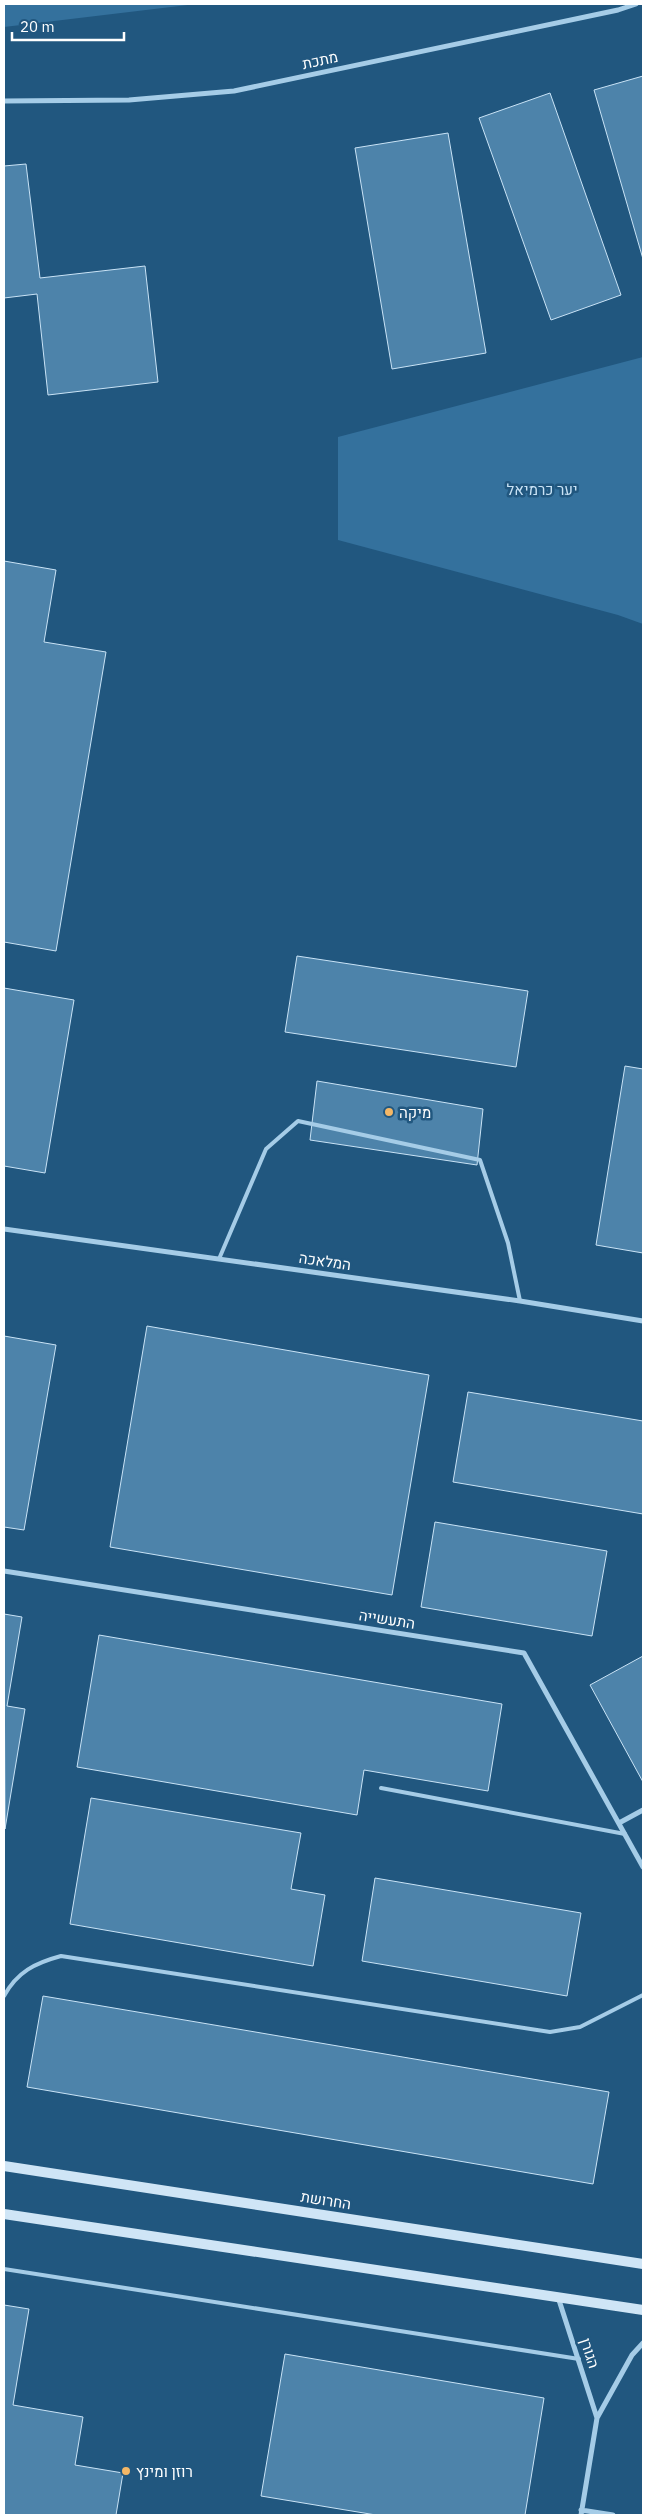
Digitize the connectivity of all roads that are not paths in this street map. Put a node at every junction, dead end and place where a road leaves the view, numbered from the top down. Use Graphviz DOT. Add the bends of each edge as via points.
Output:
graph roads {
  1 [pos="636,4"];
  2 [pos="4,101"];
  3 [pos="4,1228"];
  4 [pos="219,1259"];
  5 [pos="520,1301"];
  6 [pos="643,1321"];
  7 [pos="4,1571"];
  8 [pos="381,1788"];
  9 [pos="643,1810"];
  10 [pos="619,1823"];
  11 [pos="625,1834"];
  12 [pos="643,1867"];
  13 [pos="643,1995"];
  14 [pos="4,1996"];
  15 [pos="4,2166"];
  16 [pos="4,2214"];
  17 [pos="643,2264"];
  18 [pos="4,2269"];
  19 [pos="558,2297"];
  20 [pos="643,2310"];
  21 [pos="643,2343"];
  22 [pos="579,2359"];
  23 [pos="597,2418"];
  24 [pos="581,2513"];
  25 [pos="613,2515"];
  1 -- 2 [label="street, מתכת" via="234,91 129,100"];
  3 -- 4 [label="street, המלאכה"];
  4 -- 5 [label="street, המלאכה"];
  4 -- 5 [label="lane" via="266,1149 298,1121 480,1160 508,1243"];
  5 -- 6 [label="street, המלאכה"];
  7 -- 10 [label="street, התעשייה" via="524,1653"];
  8 -- 11 [label="lane"];
  9 -- 10 [label="street"];
  10 -- 11 [label="street, התעשייה"];
  11 -- 12 [label="street, התעשייה"];
  13 -- 14 [label="lane" via="580,2027 550,2032 61,1956 25,1969"];
  15 -- 17 [label="street, החרושת"];
  16 -- 19 [label="street"];
  18 -- 22 [label="lane"];
  19 -- 20 [label="street"];
  19 -- 22 [label="street, הגורן"];
  21 -- 23 [label="street, הגורן" via="632,2355"];
  22 -- 23 [label="street, הגורן"];
  23 -- 24 [label="street, הגורן"];
  24 -- 25 [label="street"];
}
